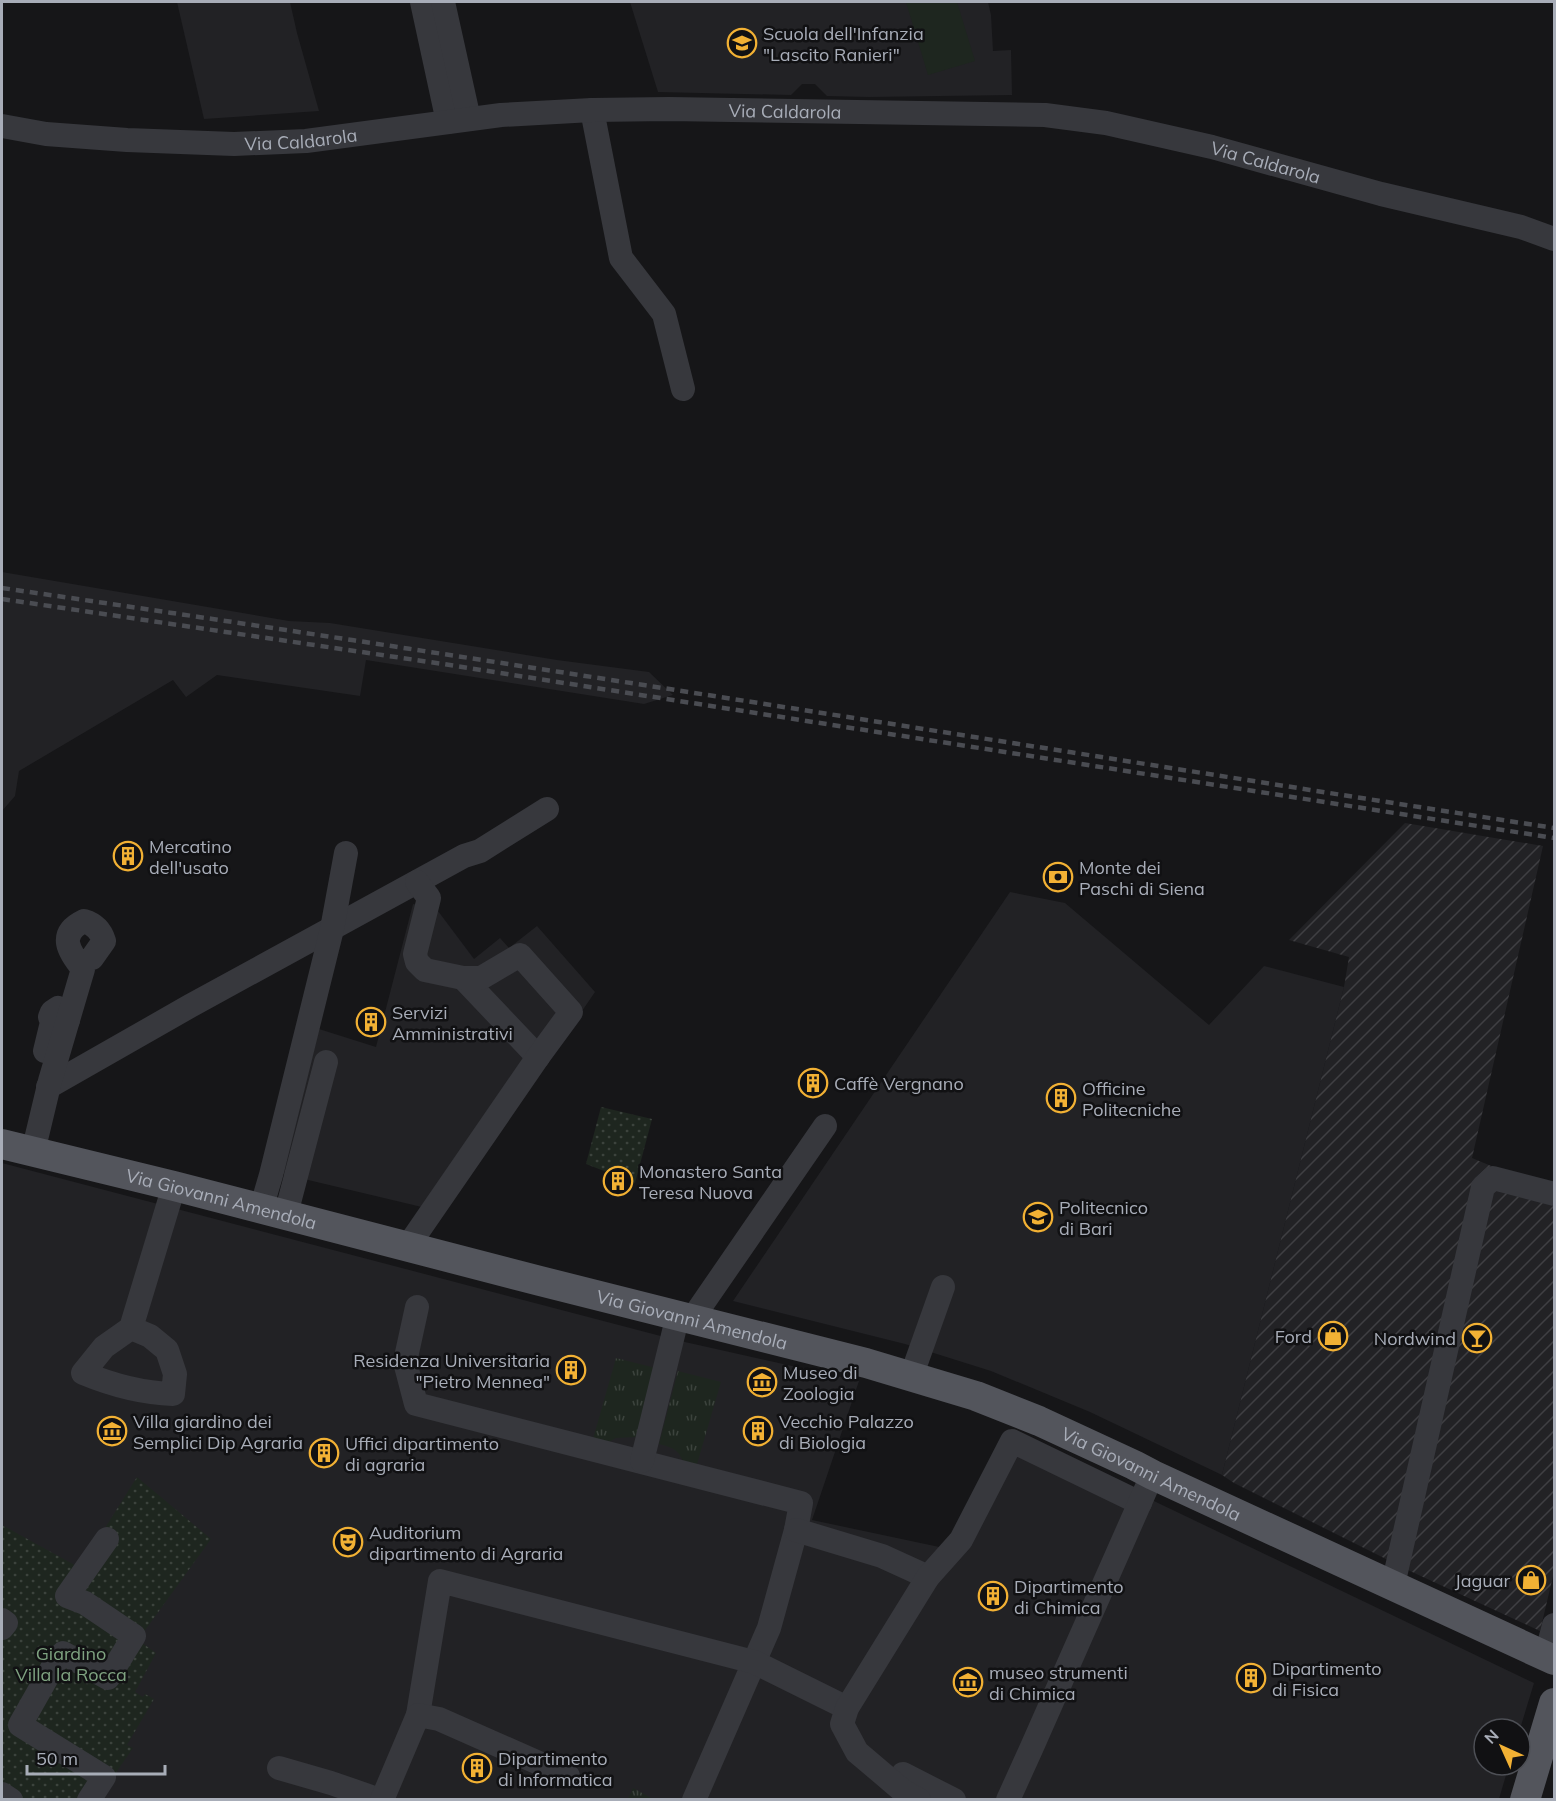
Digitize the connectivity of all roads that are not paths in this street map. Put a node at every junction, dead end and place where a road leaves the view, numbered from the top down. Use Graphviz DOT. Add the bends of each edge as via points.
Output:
graph roads {
  1 [pos="422,2"];
  2 [pos="443,2"];
  3 [pos="592,110"];
  4 [pos="458,121"];
  5 [pos="2,126"];
  6 [pos="1521,227"];
  7 [pos="1554,230"];
  8 [pos="1554,239"];
  9 [pos="683,389"];
  10 [pos="547,809"];
  11 [pos="346,853"];
  12 [pos="417,882"];
  13 [pos="332,929"];
  14 [pos="92,958"];
  15 [pos="463,978"];
  16 [pos="68,1020"];
  17 [pos="538,1057"];
  18 [pos="326,1062"];
  19 [pos="49,1084"];
  20 [pos="32,1105"];
  21 [pos="825,1126"];
  22 [pos="2,1144"];
  23 [pos="33,1152"];
  24 [pos="174,1186"];
  25 [pos="1554,1194"];
  26 [pos="274,1212"];
  27 [pos="408,1246"];
  28 [pos="943,1287"];
  29 [pos="417,1307"];
  30 [pos="685,1317"];
  31 [pos="131,1328"];
  32 [pos="911,1377"];
  33 [pos="642,1461"];
  34 [pos="1153,1475"];
  35 [pos="1140,1503"];
  36 [pos="796,1530"];
  37 [pos="107,1539"];
  38 [pos="928,1577"];
  39 [pos="1393,1585"];
  40 [pos="2,1620"];
  41 [pos="1554,1625"];
  42 [pos="2,1628"];
  43 [pos="1550,1658"];
  44 [pos="754,1662"];
  45 [pos="1554,1703"];
  46 [pos="847,1708"];
  47 [pos="418,1715"];
  48 [pos="857,1752"];
  49 [pos="279,1768"];
  50 [pos="568,1776"];
  51 [pos="328,1791"];
  52 [pos="2,1794"];
  53 [pos="11,1800"];
  54 [pos="89,1800"];
  55 [pos="381,1800"];
  56 [pos="694,1800"];
  57 [pos="919,1800"];
  58 [pos="954,1800"];
  59 [pos="1008,1800"];
  60 [pos="1526,1800"];
  1 -- 4 [label="street"];
  2 -- 4 [label="street"];
  3 -- 4 [label="street, Via Caldarola" via="518,113"];
  3 -- 6 [label="street, Via Caldarola" via="1045,115 1106,123 1212,147 1381,194"];
  3 -- 9 [label="street" via="621,258 664,314"];
  4 -- 5 [label="street, Via Caldarola" via="306,141 234,144 46,134"];
  6 -- 7 [label="street"];
  6 -- 8 [label="street, Via Caldarola"];
  10 -- 12 [label="street" via="480,851"];
  11 -- 13 [label="street"];
  12 -- 13 [label="street"];
  12 -- 15 [label="street" via="429,898 415,954 417,963 425,970"];
  13 -- 19 [label="street"];
  13 -- 26 [label="street" via="274,1164"];
  14 -- 16 [label="street" via="104,941 96,928 84,921 71,930 68,938 71,955 83,969"];
  15 -- 17 [label="street"];
  15 -- 17 [label="street" via="482,978 520,955 571,1012"];
  16 -- 19 [label="street"];
  16 -- 20 [label="street" via="58,1008 52,1012"];
  17 -- 27 [label="street"];
  18 -- 26 [label="street"];
  19 -- 23 [label="street"];
  21 -- 30 [label="street"];
  22 -- 23 [label="main road, Via Giovanni Amendola"];
  23 -- 24 [label="main road, Via Giovanni Amendola"];
  24 -- 26 [label="main road, Via Giovanni Amendola"];
  24 -- 31 [label="street"];
  25 -- 39 [label="street" via="1493,1178 1483,1187"];
  26 -- 27 [label="main road, Via Giovanni Amendola"];
  27 -- 30 [label="main road, Via Giovanni Amendola"];
  28 -- 32 [label="street"];
  29 -- 33 [label="street" via="405,1362 416,1404"];
  30 -- 32 [label="main road, Via Giovanni Amendola"];
  30 -- 33 [label="street"];
  32 -- 34 [label="main road, Via Giovanni Amendola" via="1029,1417"];
  33 -- 36 [label="street" via="801,1503"];
  34 -- 35 [label="street"];
  34 -- 39 [label="main road, Via Giovanni Amendola"];
  35 -- 38 [label="street" via="1012,1441 961,1540"];
  35 -- 59 [label="street"];
  36 -- 38 [label="street" via="882,1556"];
  36 -- 44 [label="street" via="769,1628"];
  37 -- 54 [label="street" via="67,1596 85,1603 134,1636 108,1678 63,1653 20,1725 104,1777"];
  38 -- 46 [label="street"];
  39 -- 43 [label="main road, Via Giovanni Amendola"];
  40 -- 42 [label="street" via="6,1623"];
  41 -- 43 [label="street"];
  44 -- 46 [label="street"];
  44 -- 47 [label="street" via="440,1581"];
  44 -- 56 [label="street"];
  45 -- 60 [label="main road"];
  46 -- 48 [label="street" via="842,1724"];
  47 -- 50 [label="street" via="439,1719"];
  47 -- 55 [label="street"];
  48 -- 57 [label="street"];
  48 -- 58 [label="street"];
  49 -- 51 [label="street"];
  51 -- 55 [label="street"];
  52 -- 53 [label="street"];
}
